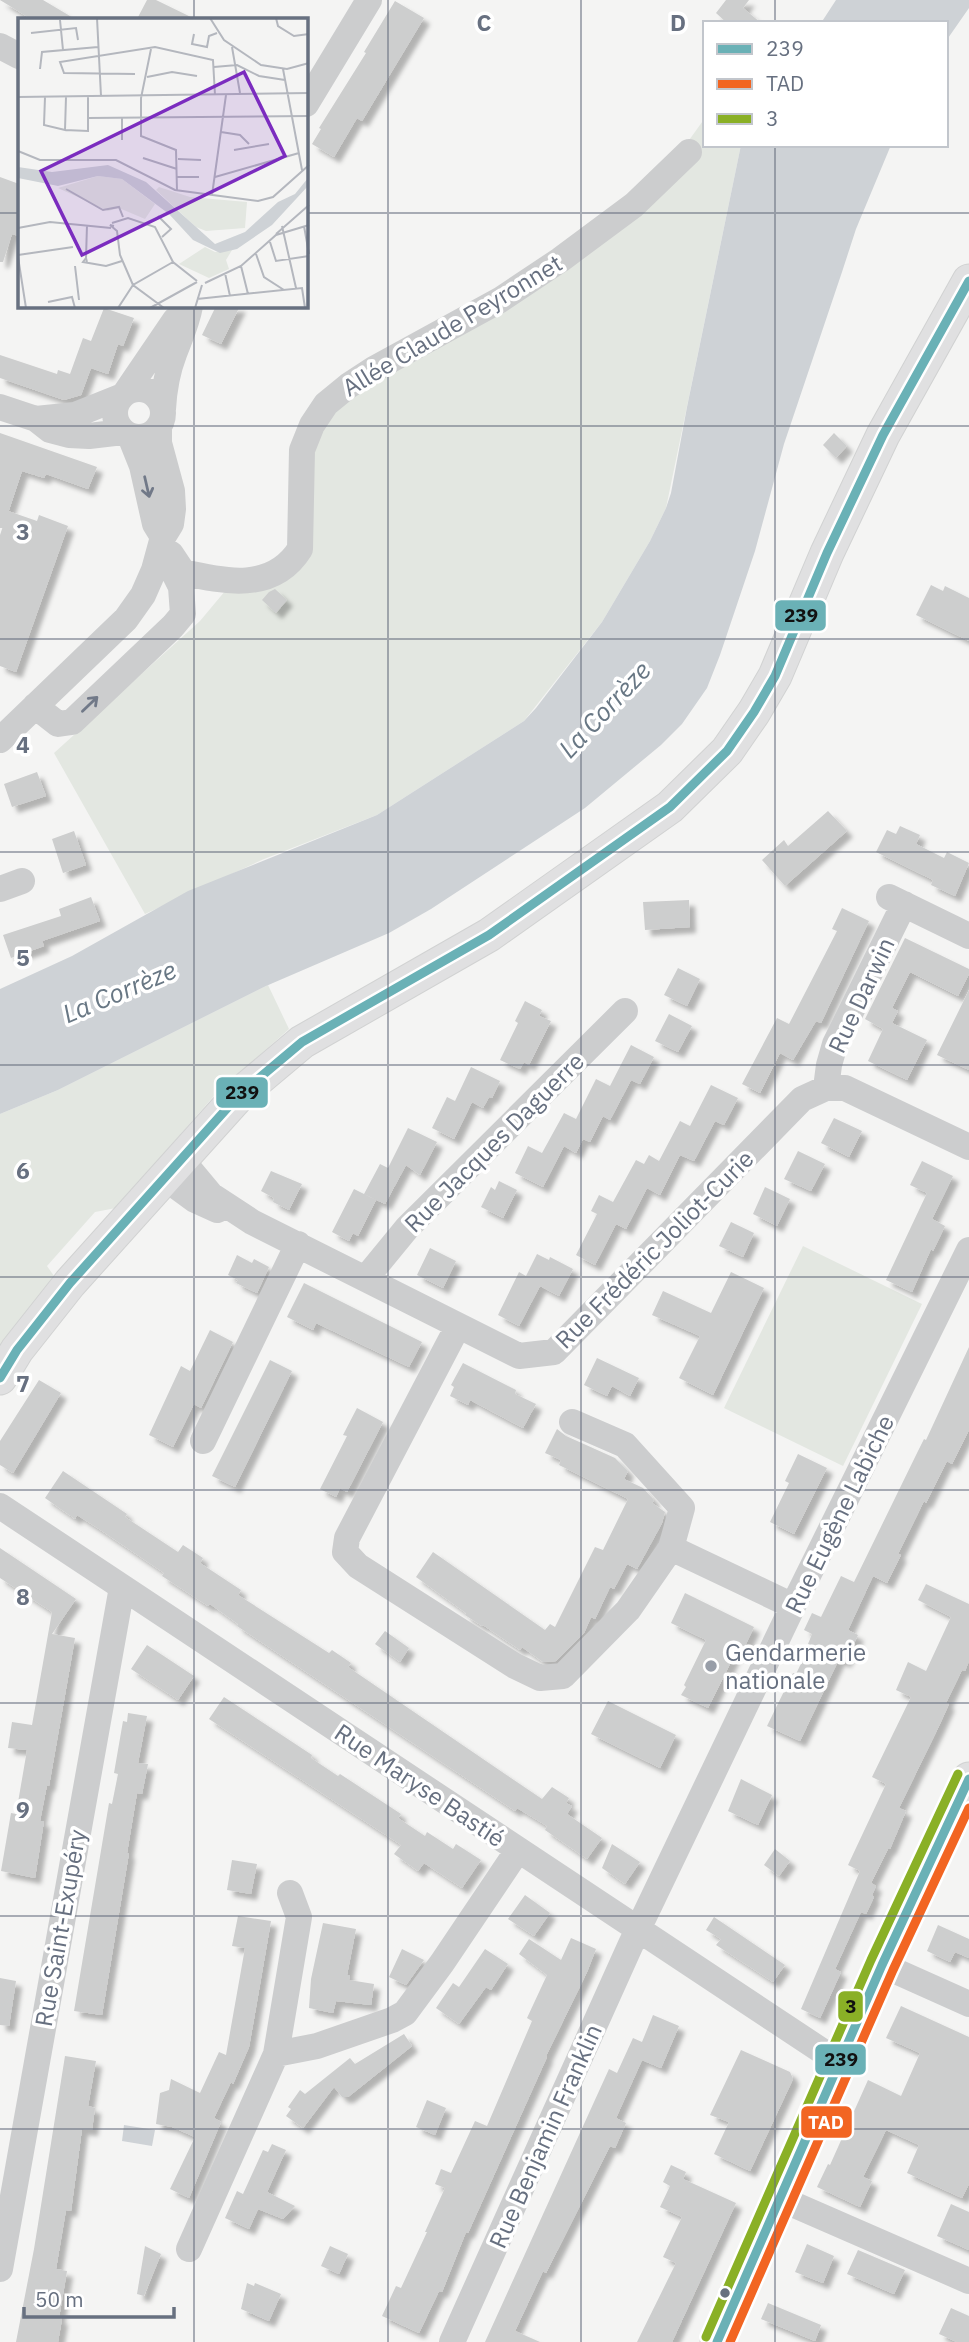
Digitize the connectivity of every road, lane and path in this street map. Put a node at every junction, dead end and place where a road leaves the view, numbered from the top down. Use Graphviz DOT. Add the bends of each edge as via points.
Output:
graph roads {
  1 [pos="369,0"];
  2 [pos="0,46"];
  3 [pos="18,55"];
  4 [pos="308,101"];
  5 [pos="689,152"];
  6 [pos="969,281"];
  7 [pos="186,308"];
  8 [pos="189,308"];
  9 [pos="969,312"];
  10 [pos="123,395"];
  11 [pos="0,407"];
  12 [pos="161,417"];
  13 [pos="36,419"];
  14 [pos="127,434"];
  15 [pos="163,543"];
  16 [pos="819,570"];
  17 [pos="35,706"];
  18 [pos="0,740"];
  19 [pos="969,936"];
  20 [pos="625,1011"];
  21 [pos="826,1088"];
  22 [pos="969,1147"];
  23 [pos="173,1168"];
  24 [pos="298,1244"];
  25 [pos="969,1250"];
  26 [pos="366,1278"];
  27 [pos="458,1326"];
  28 [pos="0,1378"];
  29 [pos="572,1422"];
  30 [pos="203,1441"];
  31 [pos="0,1506"];
  32 [pos="671,1548"];
  33 [pos="122,1587"];
  34 [pos="793,1606"];
  35 [pos="966,1794"];
  36 [pos="518,1850"];
  37 [pos="290,1893"];
  38 [pos="638,1931"];
  39 [pos="882,1965"];
  40 [pos="969,2004"];
  41 [pos="276,2054"];
  42 [pos="840,2063"];
  43 [pos="781,2199"];
  44 [pos="189,2249"];
  45 [pos="0,2269"];
  46 [pos="969,2281"];
  47 [pos="452,2342"];
  48 [pos="717,2342"];
  1 -- 4 [label="street"];
  2 -- 3 [label="street"];
  5 -- 15 [label="street, Allée Claude Peyronnet" via="634,205 561,260 500,300 374,369 326,404 302,450 300,549 284,567 248,581 212,579 183,572"];
  6 -- 16 [label="main road" via="883,435"];
  7 -- 10 [label="street"];
  8 -- 12 [label="street" via="170,364"];
  9 -- 16 [label="street"];
  10 -- 12 [label="street" via="140,388 148,390 160,401"];
  10 -- 13 [label="street" via="75,415"];
  10 -- 14 [label="street" via="114,411"];
  11 -- 13 [label="street"];
  12 -- 14 [label="street" via="147,436"];
  12 -- 15 [label="street" via="159,443 173,509"];
  13 -- 14 [label="street" via="50,430 69,435"];
  14 -- 15 [label="street, one-way" via="142,466"];
  15 -- 17 [label="street" via="143,595 126,619"];
  17 -- 15 [label="street, one-way" via="58,724 72,722 183,614 181,587"];
  16 -- 23 [label="main road" via="775,677 754,712 727,751 670,807 489,935 302,1042 239,1095"];
  17 -- 18 [label="street"];
  19 -- 21 [label="street, Rue Darwin" via="896,900 835,1044"];
  20 -- 26 [label="street, Rue Jacques Daguerre" via="407,1227"];
  21 -- 22 [label="street" via="845,1088"];
  21 -- 27 [label="street, Rue Frédéric Joliot-Curie" via="802,1099 554,1352 519,1356"];
  23 -- 24 [label="street, Rue Frédéric Joliot-Curie" via="252,1222"];
  23 -- 28 [label="main road" via="70,1283"];
  24 -- 26 [label="street, Rue Frédéric Joliot-Curie"];
  24 -- 30 [label="street"];
  25 -- 34 [label="street, Rue Eugène Labiche"];
  26 -- 27 [label="street, Rue Frédéric Joliot-Curie"];
  27 -- 32 [label="street" via="347,1538 345,1552 358,1566 540,1678 563,1676 628,1610"];
  29 -- 32 [label="street" via="625,1445 682,1508"];
  31 -- 33 [label="street, Rue Maryse Bastié"];
  32 -- 34 [label="street"];
  33 -- 36 [label="street, Rue Maryse Bastié"];
  33 -- 45 [label="street, Rue Saint-Exupéry"];
  34 -- 38 [label="street, Rue Eugène Labiche"];
  35 -- 39 [label="main road"];
  36 -- 38 [label="street, Rue Maryse Bastié"];
  36 -- 41 [label="street" via="405,2013 317,2046"];
  37 -- 41 [label="street" via="299,1917"];
  38 -- 42 [label="street, Rue Maryse Bastié"];
  38 -- 47 [label="street, Rue Benjamin Franklin"];
  39 -- 40 [label="street"];
  39 -- 42 [label="main road"];
  41 -- 44 [label="street"];
  42 -- 43 [label="main road"];
  43 -- 46 [label="street"];
  43 -- 48 [label="main road"];
}
